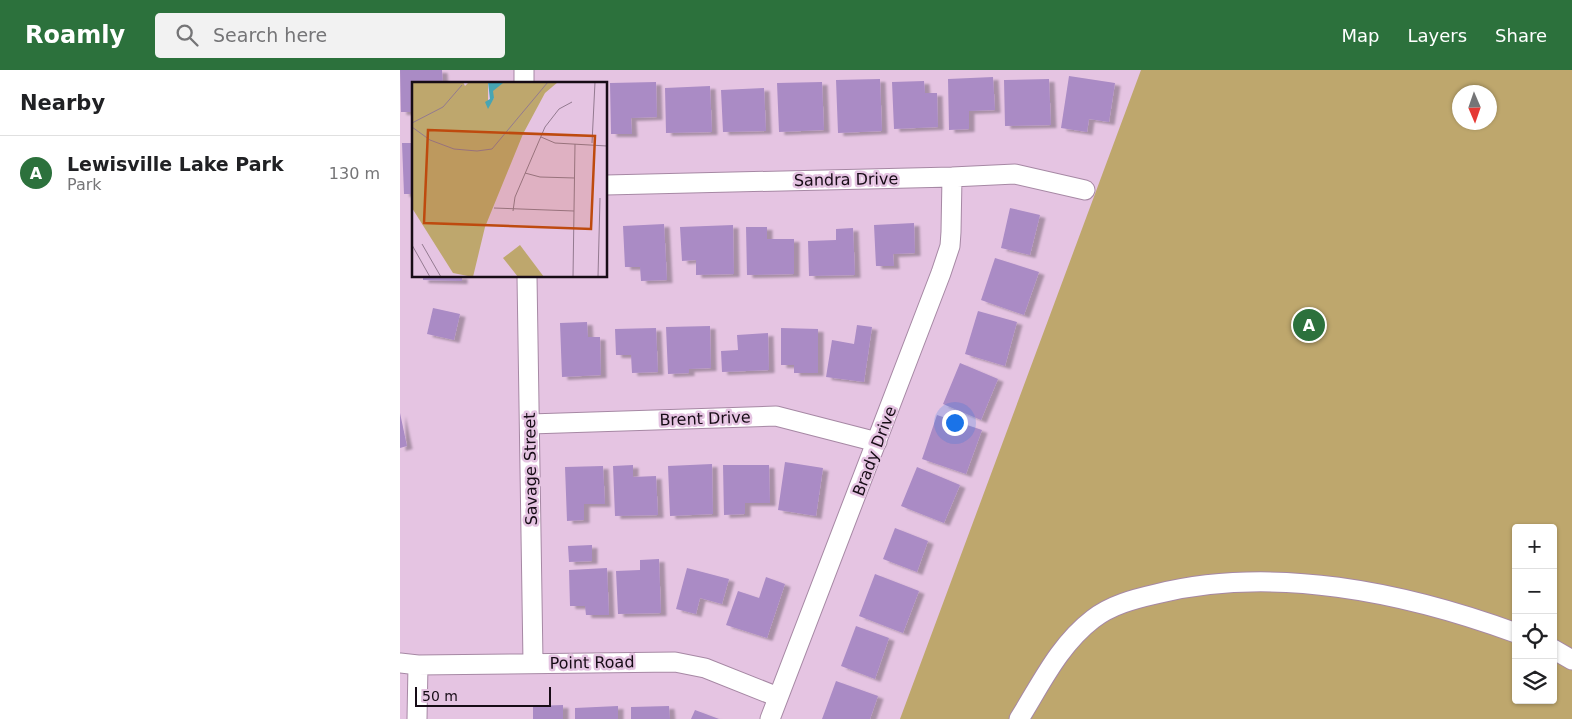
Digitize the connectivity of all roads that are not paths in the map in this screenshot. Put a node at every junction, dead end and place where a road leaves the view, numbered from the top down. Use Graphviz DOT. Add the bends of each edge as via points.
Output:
graph roads {
  1 [pos="952,177"];
  2 [pos="608,185"];
  3 [pos="1084,190"];
  4 [pos="527,278"];
  5 [pos="530,424"];
  6 [pos="877,442"];
  7 [pos="1512,632"];
  8 [pos="1557,651"];
  9 [pos="1572,660"];
  10 [pos="534,662"];
  11 [pos="409,664"];
  12 [pos="778,697"];
  13 [pos="417,719"];
  14 [pos="770,719"];
  15 [pos="1019,719"];
  1 -- 2 [label="street, Sandra Drive"];
  1 -- 3 [label="street, Sandra Drive" via="1015,174"];
  1 -- 6 [label="street, Brady Drive" via="950,246"];
  4 -- 5 [label="street, Savage Street"];
  5 -- 6 [label="street, Brent Drive" via="776,416"];
  5 -- 10 [label="street, Savage Street"];
  6 -- 12 [label="street, Brady Drive"];
  7 -- 15 [label="street" via="1379,594 1341,588 1256,582 1181,588 1115,606 1094,618 1059,653"];
  8 -- 9 [label="street"];
  10 -- 11 [label="street, Point Road"];
  10 -- 12 [label="street, Point Road" via="651,661 689,664"];
  11 -- 13 [label="street"];
  12 -- 14 [label="street, Brady Drive"];
}
